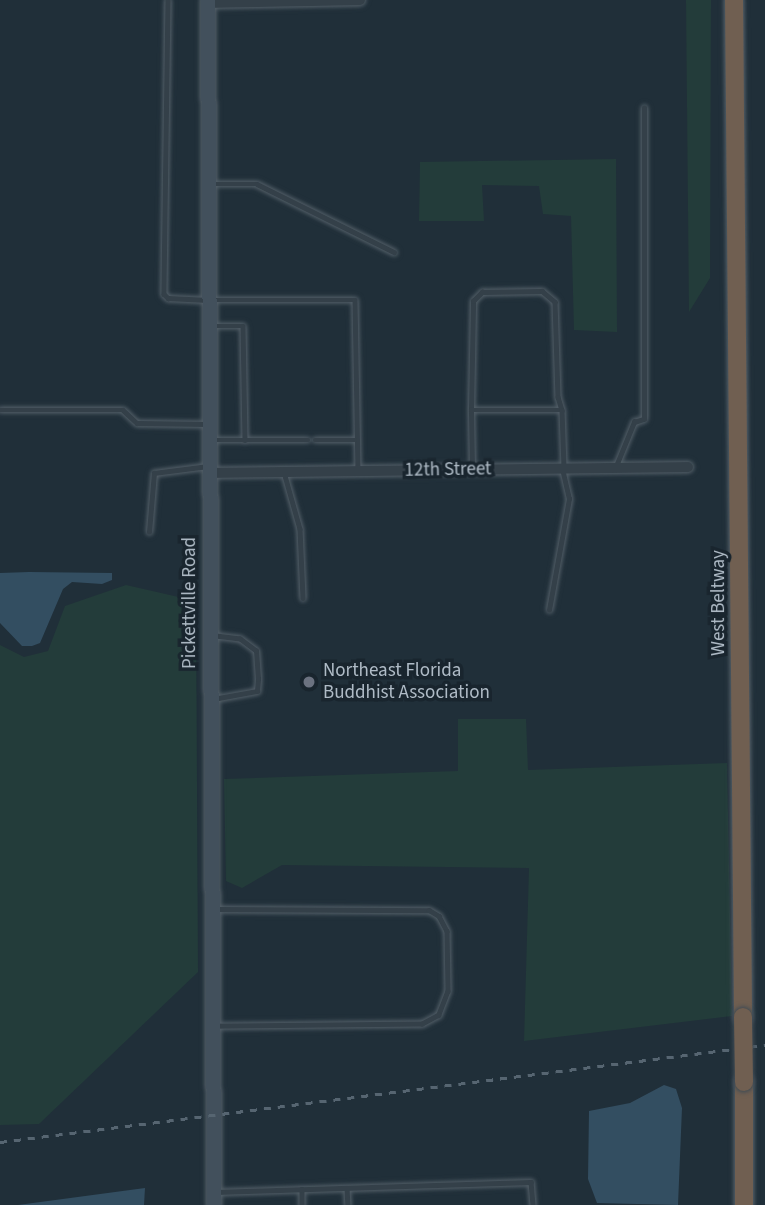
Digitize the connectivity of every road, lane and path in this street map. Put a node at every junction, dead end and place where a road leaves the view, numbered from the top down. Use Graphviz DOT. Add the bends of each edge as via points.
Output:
graph roads {
  1 [pos="168,0"];
  2 [pos="360,0"];
  3 [pos="734,0"];
  4 [pos="208,1"];
  5 [pos="644,108"];
  6 [pos="208,184"];
  7 [pos="394,252"];
  8 [pos="208,300"];
  9 [pos="208,326"];
  10 [pos="0,410"];
  11 [pos="471,410"];
  12 [pos="562,410"];
  13 [pos="208,424"];
  14 [pos="209,440"];
  15 [pos="245,440"];
  16 [pos="308,440"];
  17 [pos="315,440"];
  18 [pos="355,440"];
  19 [pos="616,467"];
  20 [pos="688,467"];
  21 [pos="563,468"];
  22 [pos="209,470"];
  23 [pos="472,470"];
  24 [pos="358,471"];
  25 [pos="283,472"];
  26 [pos="149,532"];
  27 [pos="303,598"];
  28 [pos="549,610"];
  29 [pos="210,636"];
  30 [pos="211,699"];
  31 [pos="212,909"];
  32 [pos="213,1026"];
  33 [pos="347,1188"];
  34 [pos="302,1189"];
  35 [pos="214,1199"];
  36 [pos="302,1205"];
  37 [pos="348,1205"];
  38 [pos="533,1205"];
  39 [pos="744,1205"];
  1 -- 8 [label="lane" via="163,288 168,298"];
  2 -- 4 [label="street"];
  3 -- 39 [label="highway, West Beltway, bridge"];
  4 -- 6 [label="street, Pickettville Road"];
  5 -- 19 [label="lane" via="644,419 634,422"];
  6 -- 7 [label="lane" via="257,184"];
  6 -- 8 [label="street, Pickettville Road"];
  8 -- 9 [label="street, Pickettville Road"];
  8 -- 18 [label="lane" via="355,300"];
  9 -- 13 [label="street, Pickettville Road"];
  9 -- 15 [label="lane" via="243,326"];
  10 -- 13 [label="lane" via="123,410 137,423"];
  11 -- 12 [label="lane"];
  11 -- 12 [label="lane" via="473,301 482,292 542,291 555,302"];
  11 -- 23 [label="lane"];
  12 -- 21 [label="lane"];
  13 -- 14 [label="street, Pickettville Road"];
  14 -- 15 [label="lane"];
  14 -- 22 [label="street, Pickettville Road"];
  15 -- 16 [label="lane"];
  17 -- 18 [label="lane"];
  18 -- 24 [label="lane"];
  19 -- 20 [label="street, 12th Street"];
  19 -- 21 [label="street, 12th Street"];
  21 -- 23 [label="street, 12th Street"];
  21 -- 28 [label="lane" via="569,499"];
  22 -- 25 [label="street, 12th Street"];
  22 -- 26 [label="lane" via="154,474"];
  22 -- 29 [label="street, Pickettville Road"];
  23 -- 24 [label="street, 12th Street"];
  24 -- 25 [label="street, 12th Street"];
  25 -- 27 [label="lane" via="300,529"];
  29 -- 30 [label="street, Pickettville Road"];
  29 -- 30 [label="lane" via="240,639 256,651 258,679 257,691"];
  30 -- 31 [label="street, Pickettville Road"];
  31 -- 32 [label="street, Pickettville Road"];
  31 -- 32 [label="lane" via="429,910 439,916 447,931 448,991 439,1015 422,1024"];
  32 -- 35 [label="street, Pickettville Road"];
  33 -- 34 [label="lane"];
  33 -- 37 [label="lane"];
  33 -- 38 [label="lane" via="531,1182"];
  34 -- 35 [label="lane"];
  34 -- 36 [label="lane"];
}
